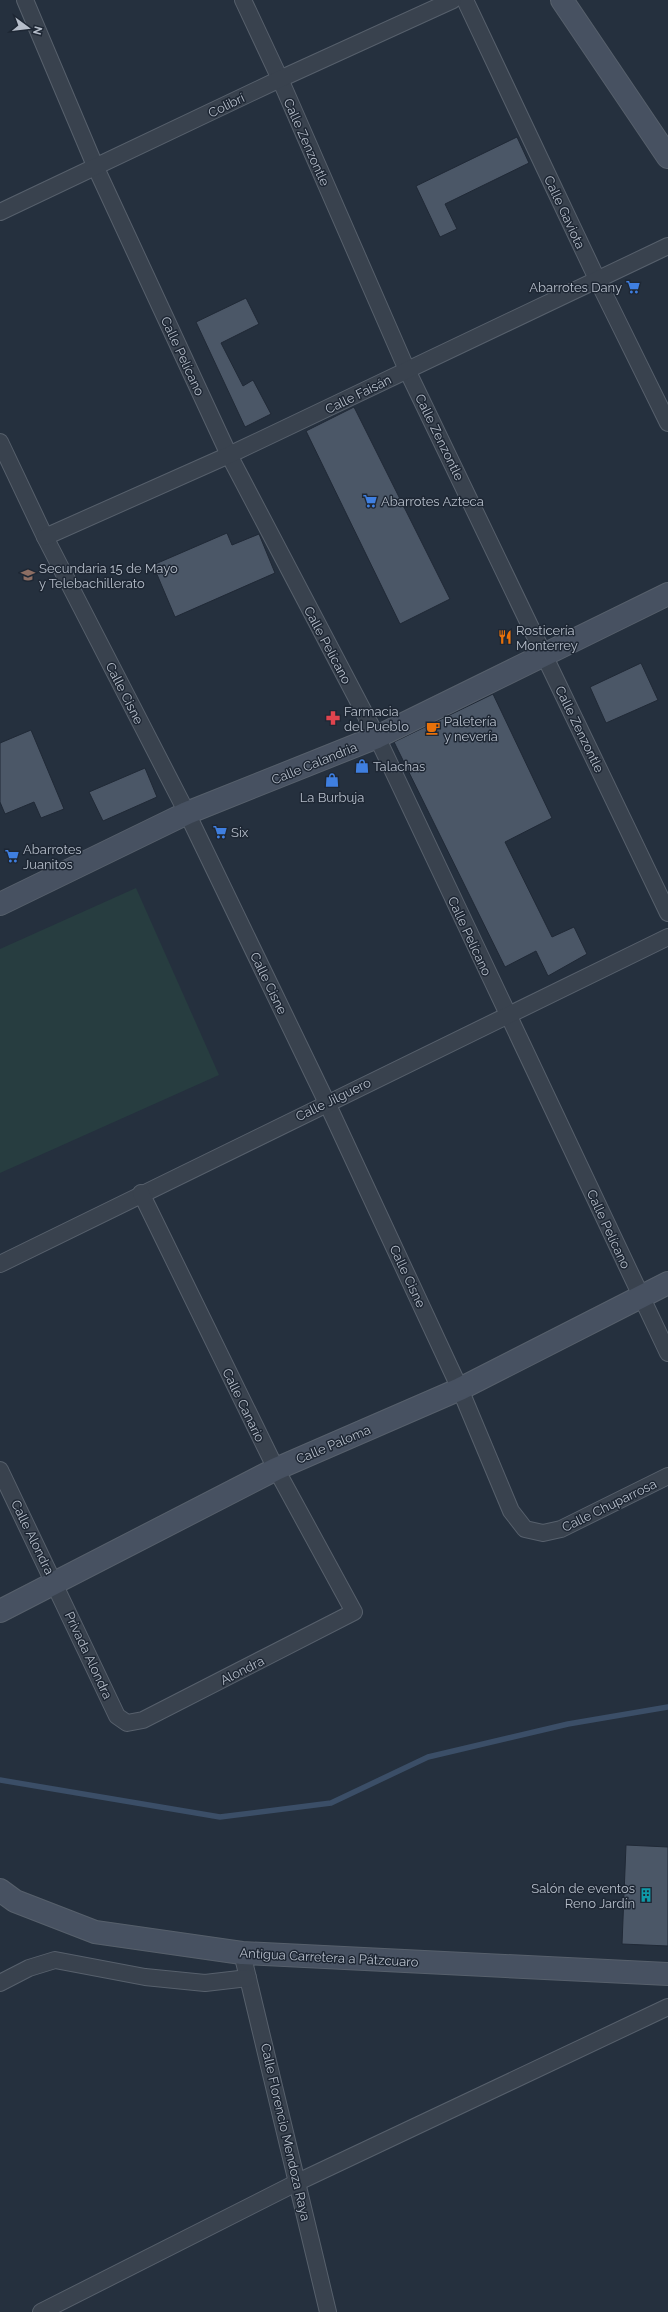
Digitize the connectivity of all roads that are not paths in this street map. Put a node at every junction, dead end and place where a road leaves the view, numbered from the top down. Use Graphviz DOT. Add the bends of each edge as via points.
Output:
graph roads {
  1 [pos="25,0"];
  2 [pos="243,0"];
  3 [pos="453,0"];
  4 [pos="465,0"];
  5 [pos="562,0"];
  6 [pos="280,79"];
  7 [pos="661,134"];
  8 [pos="668,157"];
  9 [pos="96,168"];
  10 [pos="0,212"];
  11 [pos="668,246"];
  12 [pos="597,279"];
  13 [pos="407,370"];
  14 [pos="668,423"];
  15 [pos="0,442"];
  16 [pos="229,455"];
  17 [pos="45,537"];
  18 [pos="668,594"];
  19 [pos="545,656"];
  20 [pos="376,738"];
  21 [pos="187,813"];
  22 [pos="0,904"];
  23 [pos="668,913"];
  24 [pos="668,937"];
  25 [pos="507,1014"];
  26 [pos="327,1103"];
  27 [pos="141,1193"];
  28 [pos="0,1264"];
  29 [pos="668,1283"];
  30 [pos="641,1296"];
  31 [pos="668,1353"];
  32 [pos="460,1389"];
  33 [pos="276,1469"];
  34 [pos="0,1470"];
  35 [pos="668,1476"];
  36 [pos="525,1529"];
  37 [pos="55,1582"];
  38 [pos="0,1611"];
  39 [pos="354,1612"];
  40 [pos="127,1723"];
  41 [pos="0,1890"];
  42 [pos="242,1953"];
  43 [pos="668,1974"];
  44 [pos="248,1978"];
  45 [pos="0,1983"];
  46 [pos="668,2007"];
  47 [pos="298,2182"];
  48 [pos="41,2312"];
  49 [pos="328,2312"];
  1 -- 9 [label="street, Calle Pelícano"];
  2 -- 6 [label="street, Calle Zenzontle"];
  3 -- 6 [label="street, Colibrí"];
  4 -- 12 [label="street, Calle Gaviota"];
  5 -- 7 [label="street"];
  6 -- 9 [label="street, Colibrí"];
  6 -- 13 [label="street, Calle Zenzontle"];
  7 -- 8 [label="street"];
  9 -- 10 [label="street, Colibrí"];
  9 -- 16 [label="street, Calle Pelícano"];
  11 -- 12 [label="street, Calle Faisán"];
  12 -- 13 [label="street, Calle Faisán"];
  12 -- 14 [label="street, Calle Gaviota"];
  13 -- 16 [label="street, Calle Faisán"];
  13 -- 19 [label="street, Calle Zenzontle"];
  15 -- 17 [label="street, Calle Cisne"];
  16 -- 17 [label="street, Calle Faisán"];
  16 -- 20 [label="street, Calle Pelícano"];
  17 -- 21 [label="street, Calle Cisne"];
  18 -- 19 [label="street, Calle Calandria"];
  19 -- 20 [label="street, Calle Calandria"];
  19 -- 23 [label="street, Calle Zenzontle"];
  20 -- 21 [label="street, Calle Calandria"];
  20 -- 25 [label="street, Calle Pelícano"];
  21 -- 22 [label="street, Calle Calandria"];
  21 -- 26 [label="street, Calle Cisne"];
  24 -- 25 [label="street, Calle Jilguero"];
  25 -- 26 [label="street, Calle Jilguero"];
  25 -- 30 [label="street, Calle Pelícano"];
  26 -- 27 [label="street, Calle Jilguero"];
  26 -- 32 [label="street, Calle Cisne"];
  27 -- 28 [label="street, Calle Jilguero"];
  27 -- 33 [label="street, Calle Canario"];
  29 -- 30 [label="street, Calle Paloma"];
  30 -- 31 [label="street, Calle Pelícano"];
  30 -- 32 [label="street, Calle Paloma"];
  32 -- 33 [label="street, Calle Paloma"];
  32 -- 36 [label="street, Calle Cisne" via="511,1511"];
  33 -- 37 [label="street, Calle Paloma"];
  33 -- 39 [label="street, Calle Canario"];
  34 -- 37 [label="street, Calle Alondra"];
  35 -- 36 [label="street, Calle Chuparrosa" via="561,1530 543,1533"];
  37 -- 38 [label="street, Calle Paloma"];
  37 -- 40 [label="street, Privada Alondra" via="117,1716"];
  39 -- 40 [label="street, Alondra" via="143,1720"];
  41 -- 42 [label="street, Antigua Carretera a Pátzcuaro" via="15,1901 95,1932"];
  42 -- 43 [label="street, Antigua Carretera a Pátzcuaro"];
  42 -- 44 [label="street, Calle Florencio Mendoza Raya"];
  44 -- 45 [label="street" via="205,1983 145,1977 55,1960 29,1968"];
  44 -- 47 [label="street, Calle Florencio Mendoza Raya"];
  46 -- 47 [label="street"];
  47 -- 48 [label="street"];
  47 -- 49 [label="street, Calle Florencio Mendoza Raya"];
}
